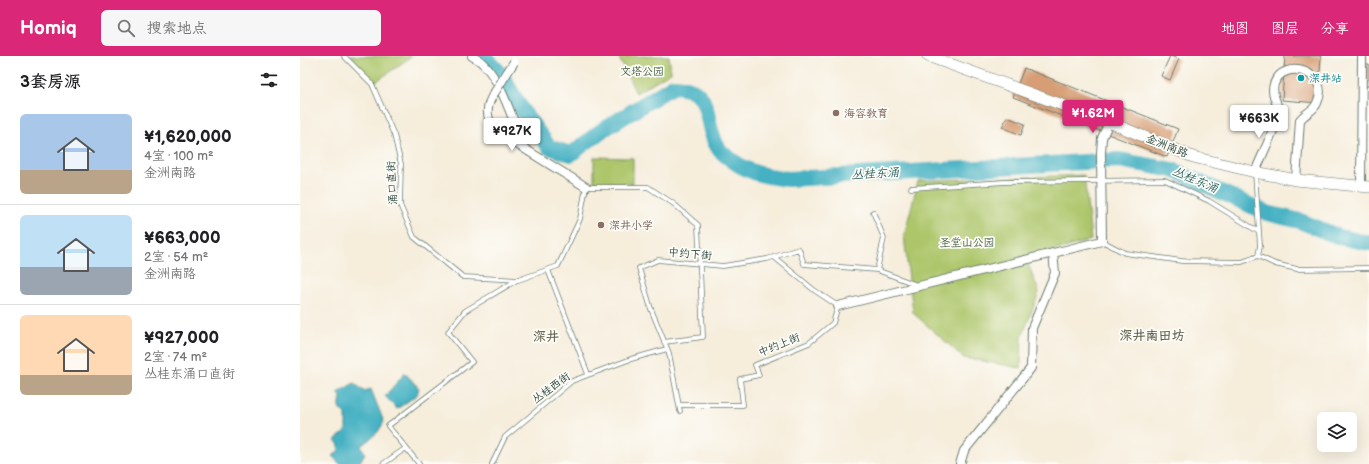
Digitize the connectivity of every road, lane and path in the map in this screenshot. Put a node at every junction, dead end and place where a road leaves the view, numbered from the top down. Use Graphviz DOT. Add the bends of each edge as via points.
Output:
graph roads {
  1 [pos="344,56"];
  2 [pos="472,56"];
  3 [pos="928,56"];
  4 [pos="1362,56"];
  5 [pos="516,59"];
  6 [pos="1366,94"];
  7 [pos="1109,122"];
  8 [pos="524,148"];
  9 [pos="1255,172"];
  10 [pos="1101,180"];
  11 [pos="1296,180"];
  12 [pos="1365,186"];
  13 [pos="586,188"];
  14 [pos="911,188"];
  15 [pos="873,212"];
  16 [pos="1259,232"];
  17 [pos="1102,241"];
  18 [pos="1053,253"];
  19 [pos="1258,256"];
  20 [pos="774,257"];
  21 [pos="700,264"];
  22 [pos="1369,268"];
  23 [pos="548,270"];
  24 [pos="877,270"];
  25 [pos="518,280"];
  26 [pos="918,286"];
  27 [pos="838,306"];
  28 [pos="664,342"];
  29 [pos="667,349"];
  30 [pos="588,374"];
  31 [pos="679,405"];
  32 [pos="680,411"];
  33 [pos="406,448"];
  34 [pos="383,464"];
  35 [pos="420,464"];
  36 [pos="492,464"];
  37 [pos="960,464"];
  1 -- 25 [label="lane, 涌口直街" via="372,84 394,135 401,164 400,205 414,237 463,277"];
  2 -- 8 [label="street" via="494,76"];
  3 -- 7 [label="main road, 金洲南路"];
  4 -- 6 [label="street"];
  5 -- 8 [label="street, bridge" via="487,109 491,125 496,131"];
  6 -- 12 [label="street"];
  7 -- 9 [label="main road, 金洲南路" via="1192,157"];
  7 -- 10 [label="street" via="1102,138"];
  8 -- 13 [label="street"];
  9 -- 11 [label="main road, 金洲南路"];
  9 -- 11 [label="street" via="1279,117 1273,91 1274,83 1284,71 1299,68 1306,70 1318,81 1320,96 1317,104 1300,120"];
  9 -- 16 [label="lane"];
  10 -- 14 [label="lane" via="1005,182"];
  10 -- 16 [label="lane" via="1165,180 1209,201"];
  10 -- 17 [label="street"];
  11 -- 12 [label="main road, 金洲南路"];
  13 -- 21 [label="lane" via="648,187 674,204 698,225"];
  13 -- 23 [label="lane" via="580,219 558,266"];
  15 -- 24 [label="lane" via="884,238"];
  16 -- 19 [label="lane"];
  17 -- 18 [label="street"];
  17 -- 19 [label="lane" via="1125,253 1182,261 1242,262"];
  18 -- 26 [label="street"];
  18 -- 37 [label="street" via="1055,273 1032,328 1031,368 964,451"];
  19 -- 22 [label="lane" via="1275,264 1296,269"];
  20 -- 21 [label="lane, 中约下街" via="722,266"];
  20 -- 24 [label="lane, 中约下街" via="799,249 804,264"];
  20 -- 27 [label="lane"];
  21 -- 28 [label="lane" via="703,337"];
  21 -- 28 [label="lane, 中约下街" via="658,260 639,268"];
  23 -- 25 [label="lane"];
  23 -- 30 [label="lane"];
  24 -- 26 [label="lane"];
  25 -- 33 [label="lane" via="465,311 448,332 472,362 388,426"];
  26 -- 27 [label="street"];
  27 -- 31 [label="lane, 中约上街" via="833,323 809,343 755,364 759,375 740,379 743,405"];
  28 -- 29 [label="lane, 中约下街"];
  29 -- 30 [label="lane, 丛桂西街"];
  29 -- 31 [label="lane, 中约下街"];
  30 -- 36 [label="lane, 丛桂西街" via="572,381 505,437"];
  31 -- 32 [label="lane, 中约下街"];
  33 -- 34 [label="lane"];
  33 -- 35 [label="lane"];
}
